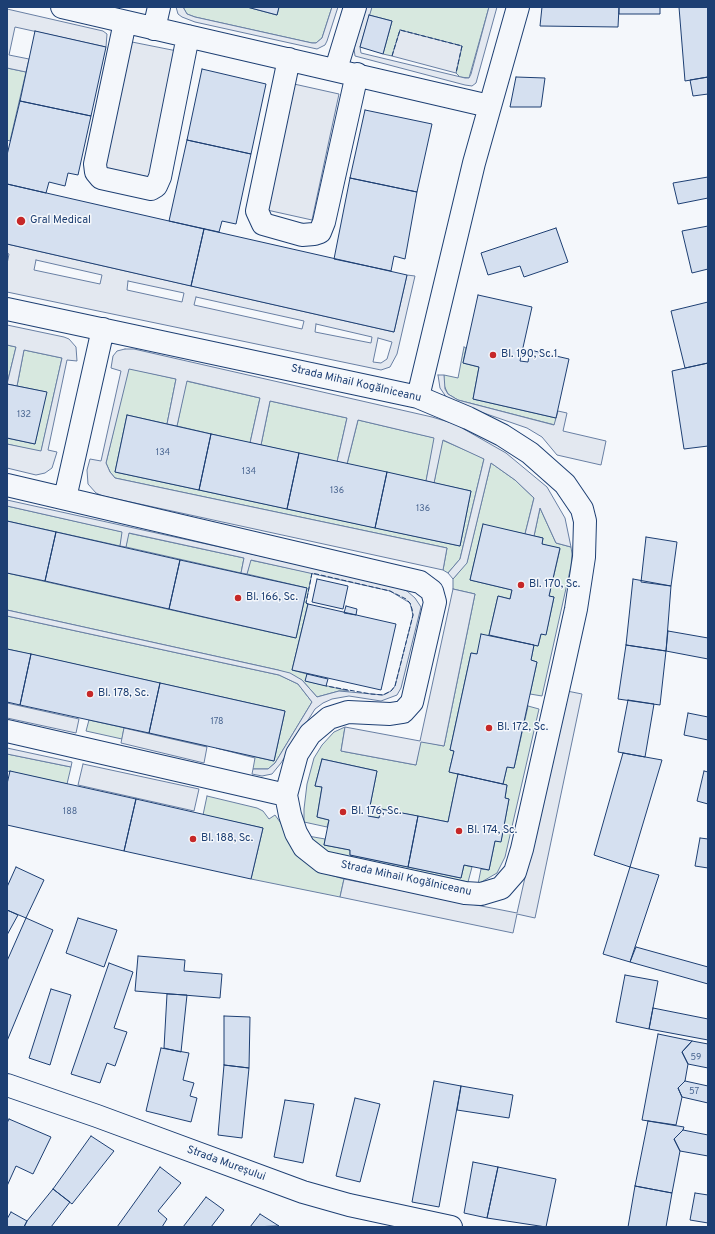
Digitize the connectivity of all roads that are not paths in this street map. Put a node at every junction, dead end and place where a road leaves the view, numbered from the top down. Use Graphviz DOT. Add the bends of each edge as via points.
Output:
graph roads {
  1 [pos="62,7"];
  2 [pos="159,7"];
  3 [pos="355,7"];
  4 [pos="518,7"];
  5 [pos="125,22"];
  6 [pos="154,29"];
  7 [pos="188,36"];
  8 [pos="289,59"];
  9 [pos="346,72"];
  10 [pos="489,106"];
  11 [pos="7,309"];
  12 [pos="103,329"];
  13 [pos="418,397"];
  14 [pos="7,485"];
  15 [pos="65,498"];
  16 [pos="7,732"];
  17 [pos="286,795"];
  18 [pos="7,1085"];
  19 [pos="451,1227"];
  1 -- 5 [label="street"];
  2 -- 6 [label="street"];
  3 -- 9 [label="street"];
  4 -- 10 [label="street"];
  5 -- 6 [label="street"];
  5 -- 7 [label="street" via="95,164 96,172 101,178 151,189 156,186 160,177"];
  6 -- 7 [label="street"];
  7 -- 8 [label="street"];
  8 -- 9 [label="street"];
  8 -- 9 [label="street" via="257,211 263,224 302,235 320,232 324,222"];
  9 -- 10 [label="street"];
  10 -- 13 [label="street"];
  11 -- 12 [label="street, Strada Mihail Kogălniceanu"];
  12 -- 13 [label="street, Strada Mihail Kogălniceanu"];
  12 -- 15 [label="street"];
  13 -- 17 [label="street, Strada Mihail Kogălniceanu" via="468,418 530,453 565,484 582,509 585,521 584,557 576,609 515,872 501,888 481,894 465,893 323,862 304,847 296,833"];
  14 -- 15 [label="street, Strada Mihail Kogălniceanu"];
  15 -- 17 [label="street, Strada Mihail Kogălniceanu" via="420,582 432,591 436,602 434,614 412,702 404,712 348,712 329,718 310,734 298,754"];
  16 -- 17 [label="street"];
  18 -- 19 [label="street, Strada Mureșului" via="303,1192 349,1205"];
}
